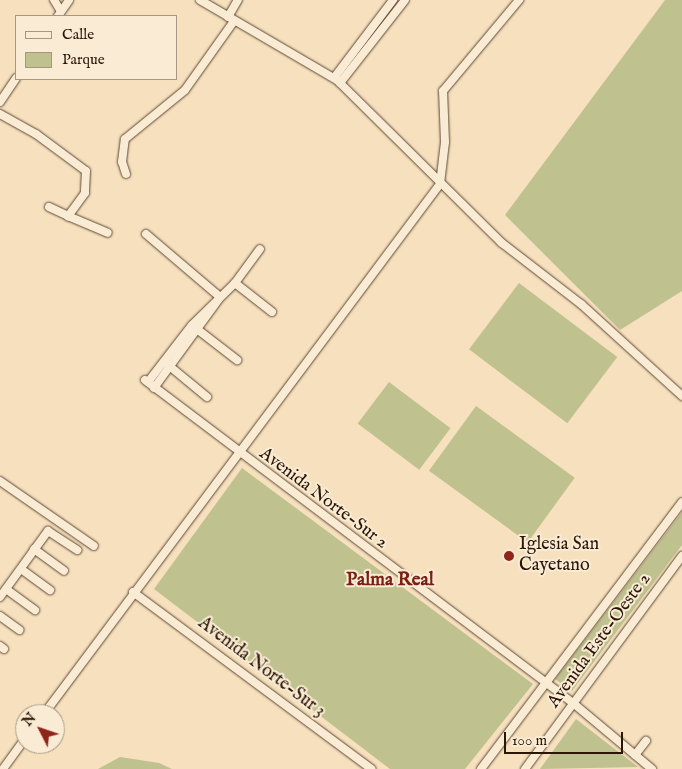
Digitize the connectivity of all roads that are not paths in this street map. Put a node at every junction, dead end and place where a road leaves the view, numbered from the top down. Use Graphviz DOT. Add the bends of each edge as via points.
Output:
graph roads {
  1 [pos="54,0"];
  2 [pos="69,0"];
  3 [pos="200,0"];
  4 [pos="238,0"];
  5 [pos="393,0"];
  6 [pos="405,0"];
  7 [pos="519,0"];
  8 [pos="59,14"];
  9 [pos="231,19"];
  10 [pos="15,80"];
  11 [pos="337,80"];
  12 [pos="0,102"];
  13 [pos="0,114"];
  14 [pos="126,174"];
  15 [pos="440,184"];
  16 [pos="49,207"];
  17 [pos="68,216"];
  18 [pos="108,233"];
  19 [pos="146,234"];
  20 [pos="260,249"];
  21 [pos="235,283"];
  22 [pos="220,297"];
  23 [pos="272,312"];
  24 [pos="194,327"];
  25 [pos="237,360"];
  26 [pos="166,364"];
  27 [pos="682,396"];
  28 [pos="208,397"];
  29 [pos="238,454"];
  30 [pos="0,481"];
  31 [pos="682,502"];
  32 [pos="94,546"];
  33 [pos="34,549"];
  34 [pos="76,550"];
  35 [pos="682,556"];
  36 [pos="20,568"];
  37 [pos="64,571"];
  38 [pos="6,589"];
  39 [pos="50,590"];
  40 [pos="133,592"];
  41 [pos="0,597"];
  42 [pos="35,610"];
  43 [pos="0,616"];
  44 [pos="19,630"];
  45 [pos="546,684"];
  46 [pos="573,703"];
  47 [pos="51,704"];
  48 [pos="646,741"];
  49 [pos="15,753"];
  50 [pos="636,755"];
  51 [pos="3,769"];
  52 [pos="371,769"];
  53 [pos="481,769"];
  54 [pos="525,769"];
  55 [pos="652,769"];
  1 -- 8 [label="street"];
  2 -- 8 [label="street"];
  3 -- 9 [label="street"];
  4 -- 9 [label="street"];
  5 -- 11 [label="street"];
  6 -- 11 [label="street"];
  7 -- 15 [label="street" via="443,90 445,142"];
  9 -- 11 [label="street"];
  9 -- 14 [label="street" via="189,85 125,139 122,162"];
  10 -- 12 [label="street"];
  11 -- 15 [label="street" via="427,164"];
  13 -- 17 [label="street" via="36,134 86,171 84,193"];
  15 -- 27 [label="street"];
  15 -- 29 [label="street"];
  16 -- 17 [label="street"];
  17 -- 18 [label="street"];
  19 -- 22 [label="street"];
  20 -- 21 [label="street"];
  21 -- 22 [label="street"];
  21 -- 23 [label="street"];
  22 -- 24 [label="street"];
  24 -- 25 [label="street"];
  24 -- 26 [label="street"];
  26 -- 28 [label="street"];
  26 -- 29 [label="street, Avenida Norte-Sur 2" via="149,383"];
  29 -- 40 [label="street"];
  29 -- 45 [label="street, Avenida Norte-Sur 2"];
  30 -- 32 [label="street"];
  31 -- 45 [label="street, Avenida Este-Oeste 2"];
  33 -- 34 [label="street" via="48,531"];
  33 -- 36 [label="street"];
  33 -- 37 [label="street"];
  35 -- 46 [label="street, Avenida Este-Oeste 2"];
  36 -- 38 [label="street"];
  36 -- 39 [label="street"];
  38 -- 41 [label="street"];
  38 -- 42 [label="street"];
  40 -- 47 [label="street"];
  40 -- 52 [label="street, Avenida Norte-Sur 3"];
  43 -- 44 [label="street"];
  45 -- 46 [label="street, Avenida Norte-Sur 2"];
  45 -- 53 [label="street, Avenida Este-Oeste 2"];
  46 -- 50 [label="street, Avenida Norte-Sur 2"];
  46 -- 54 [label="street, Avenida Este-Oeste 2"];
  48 -- 50 [label="street"];
  49 -- 51 [label="street"];
  50 -- 55 [label="street, Avenida Norte-Sur 2"];
}
